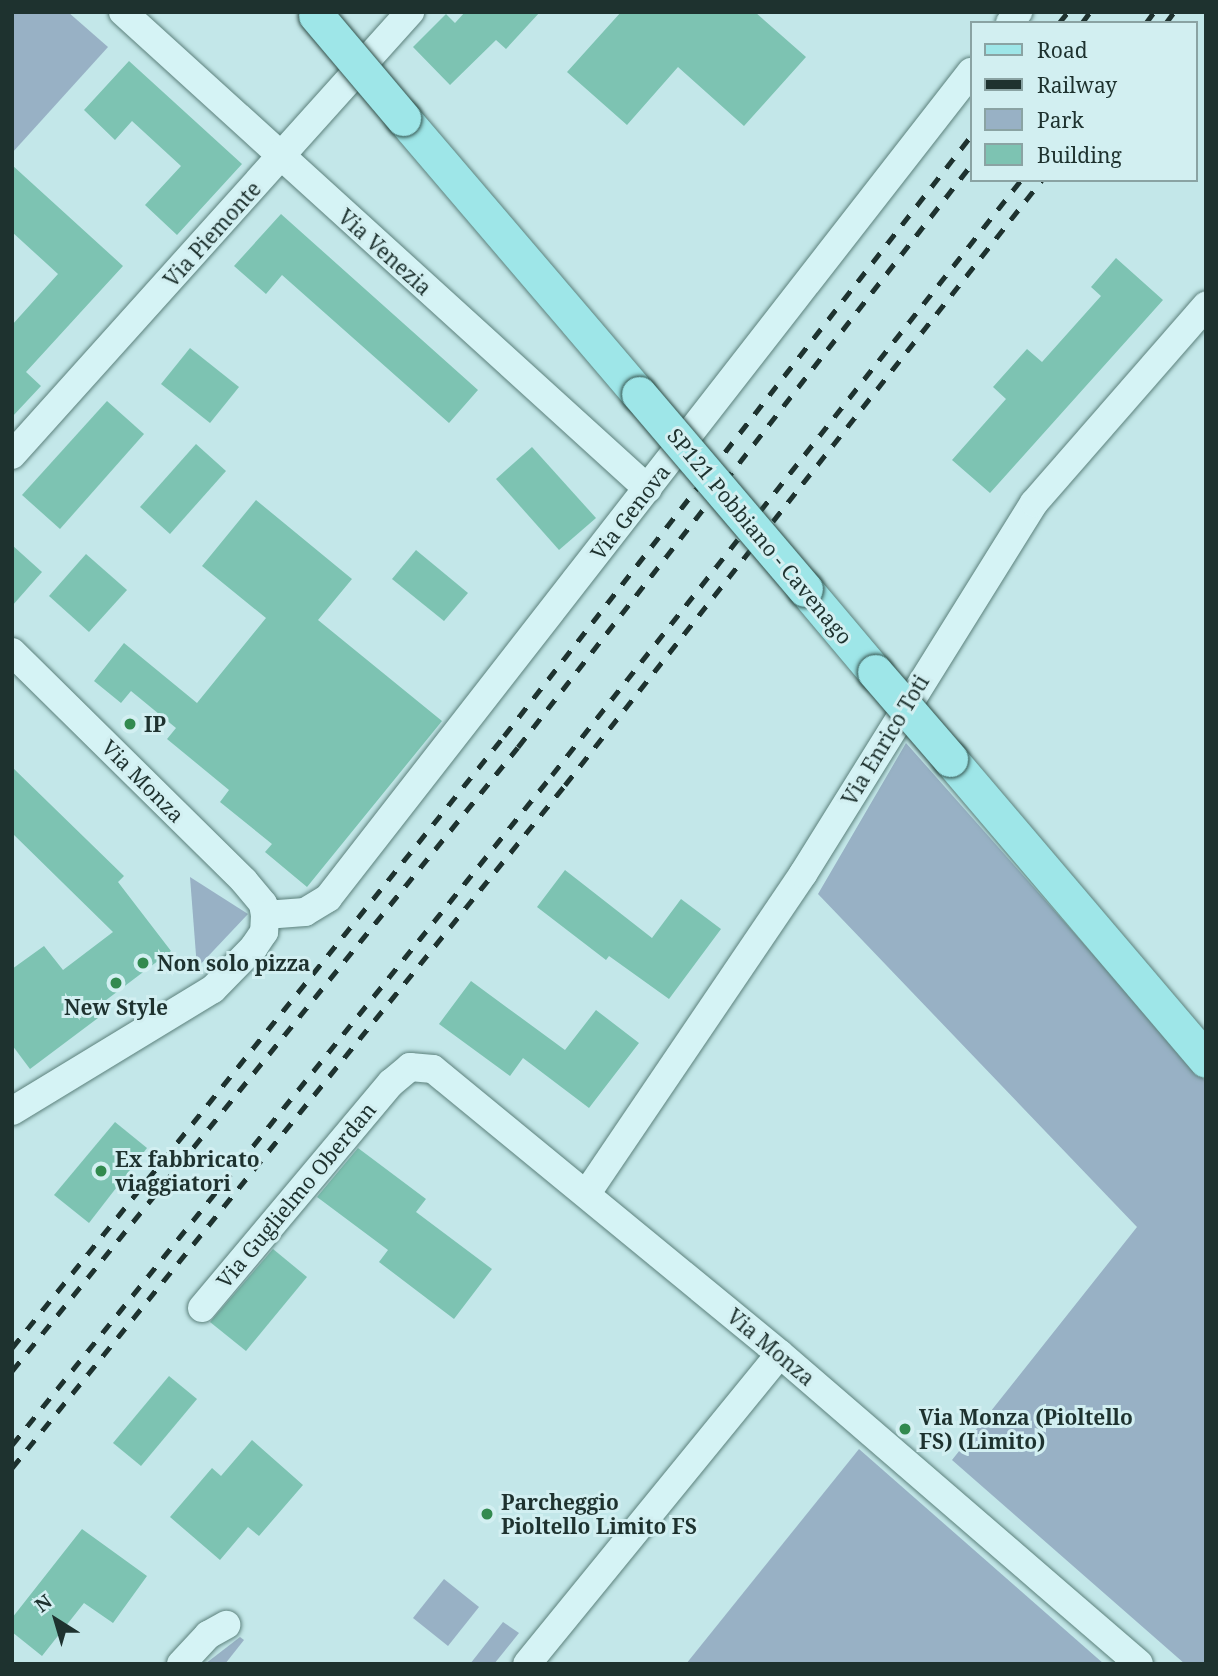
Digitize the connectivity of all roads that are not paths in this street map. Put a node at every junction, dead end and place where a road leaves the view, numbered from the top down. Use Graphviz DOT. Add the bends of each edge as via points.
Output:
graph roads {
  1 [pos="123,12"];
  2 [pos="410,12"];
  3 [pos="315,14"];
  4 [pos="970,73"];
  5 [pos="281,159"];
  6 [pos="1206,306"];
  7 [pos="12,455"];
  8 [pos="648,489"];
  9 [pos="12,652"];
  10 [pos="265,915"];
  11 [pos="1206,1060"];
  12 [pos="391,1083"];
  13 [pos="12,1111"];
  14 [pos="587,1193"];
  15 [pos="202,1308"];
  16 [pos="780,1354"];
  17 [pos="226,1625"];
  18 [pos="181,1664"];
  19 [pos="527,1664"];
  20 [pos="1139,1664"];
  1 -- 5 [label="street, Via Venezia"];
  2 -- 5 [label="street, Via Piemonte"];
  3 -- 11 [label="main road, SP121 Pobbiano - Cavenago, bridge"];
  4 -- 8 [label="street, Via Genova"];
  5 -- 7 [label="street, Via Piemonte"];
  5 -- 8 [label="street, Via Venezia"];
  6 -- 14 [label="street, Via Enrico Toti" via="1026,514 803,874"];
  8 -- 10 [label="street, Via Genova" via="328,898 306,912"];
  9 -- 10 [label="street, Via Monza" via="244,881 263,904"];
  10 -- 13 [label="street" via="264,932 254,947 213,989"];
  12 -- 14 [label="street, Via Monza" via="410,1067 433,1069"];
  12 -- 15 [label="street, Via Guglielmo Oberdan"];
  14 -- 16 [label="street, Via Monza"];
  16 -- 19 [label="street"];
  16 -- 20 [label="street, Via Monza"];
  17 -- 18 [label="street" via="208,1635"];
}
